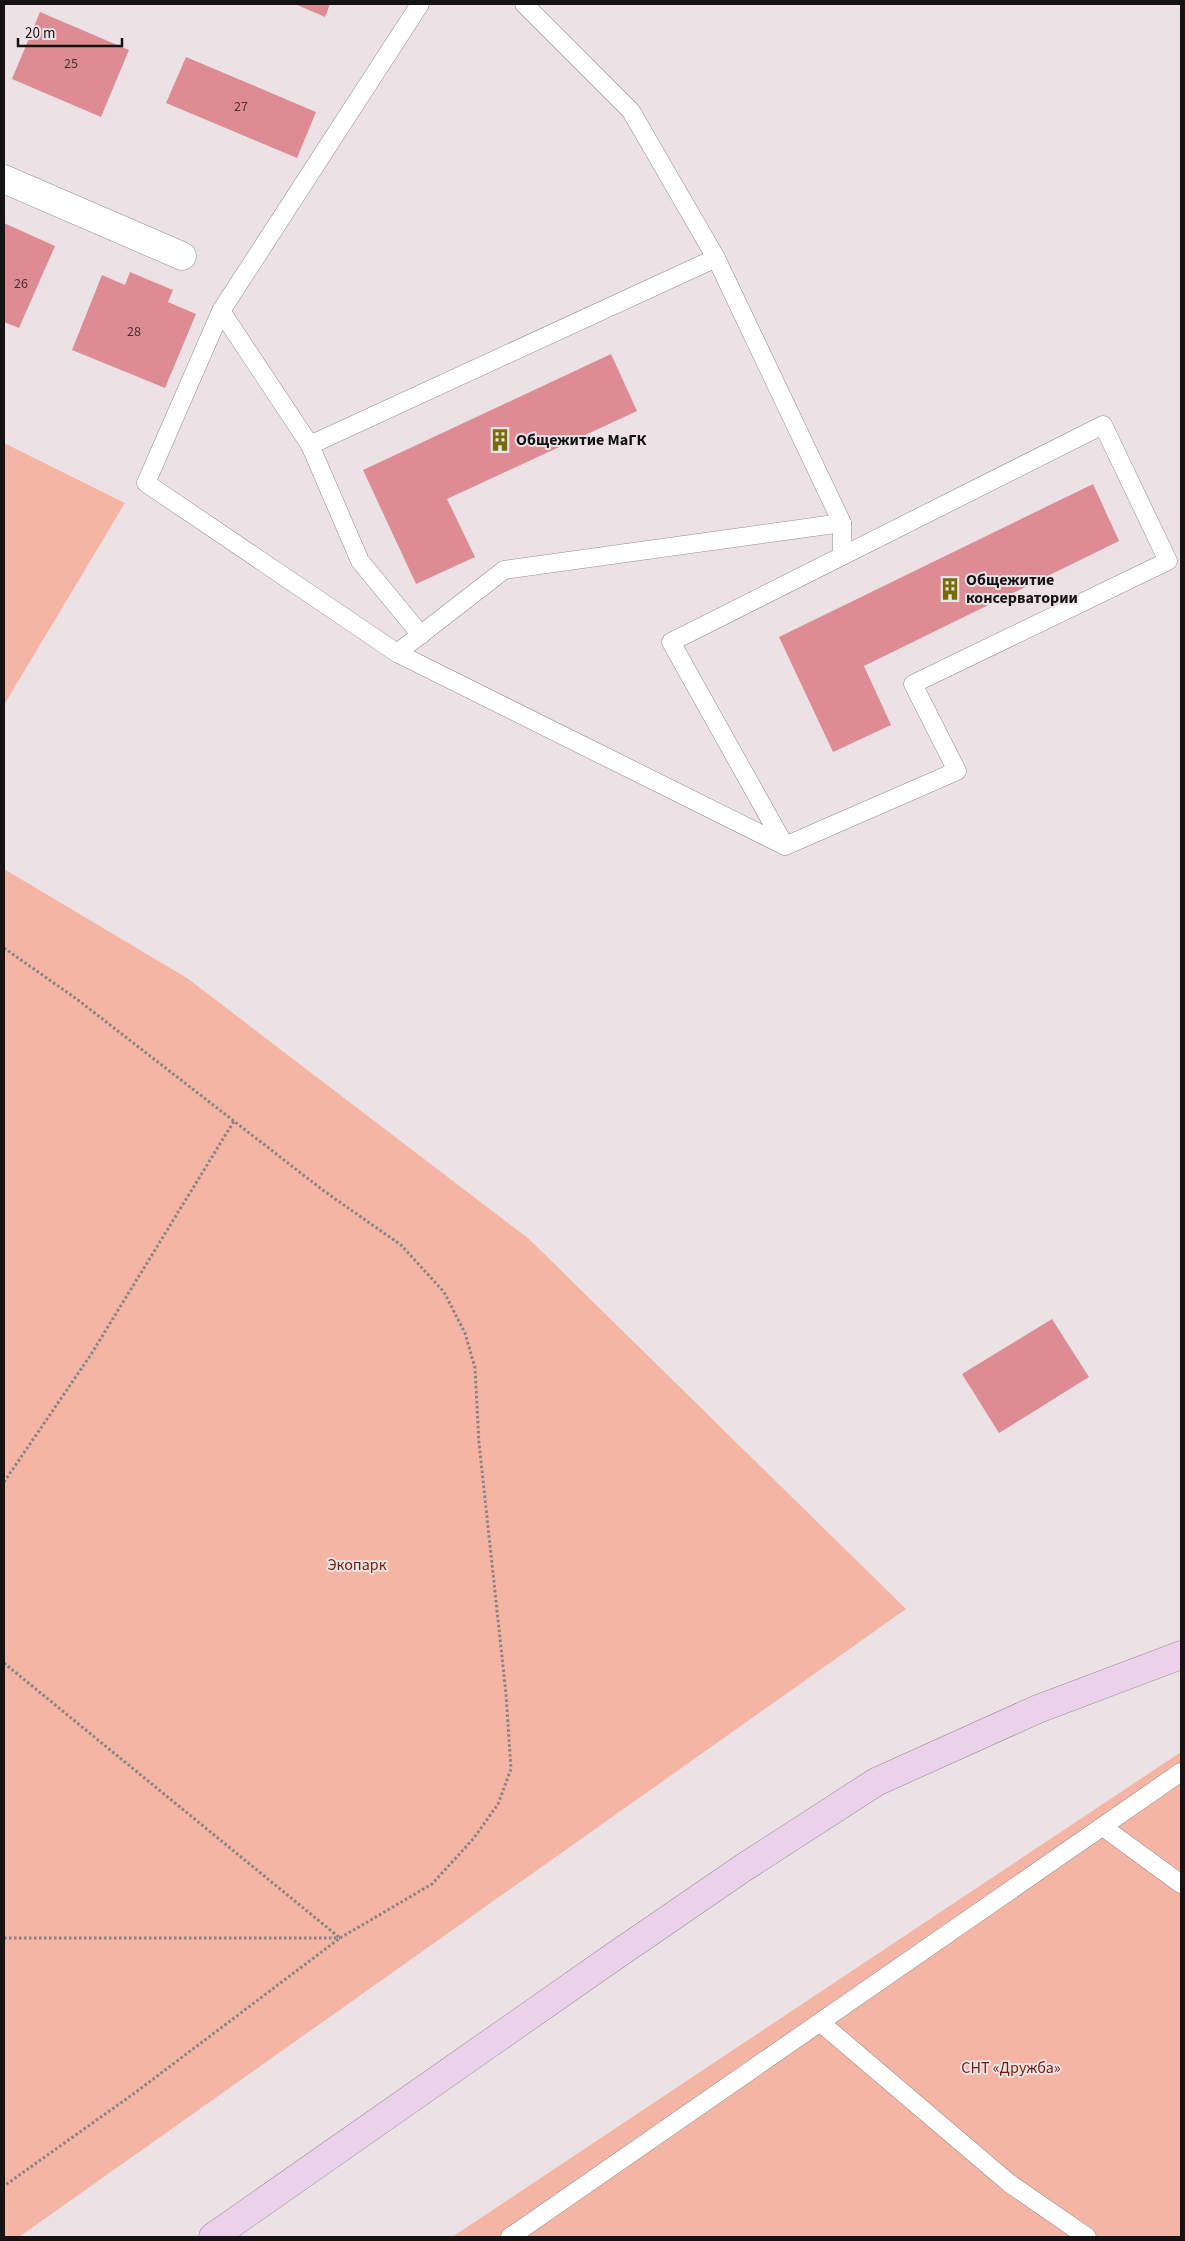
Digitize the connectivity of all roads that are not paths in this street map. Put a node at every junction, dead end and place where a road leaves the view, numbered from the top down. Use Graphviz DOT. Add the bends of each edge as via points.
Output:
graph roads {
  1 [pos="420,4"];
  2 [pos="524,4"];
  3 [pos="4,179"];
  4 [pos="182,256"];
  5 [pos="716,258"];
  6 [pos="221,311"];
  7 [pos="310,445"];
  8 [pos="842,522"];
  9 [pos="842,556"];
  10 [pos="421,635"];
  11 [pos="397,654"];
  12 [pos="785,846"];
  13 [pos="1181,1655"];
  14 [pos="1181,1772"];
  15 [pos="1103,1827"];
  16 [pos="1181,1884"];
  17 [pos="821,2023"];
  18 [pos="213,2237"];
  19 [pos="510,2237"];
  20 [pos="1087,2237"];
  1 -- 6 [label="lane"];
  2 -- 5 [label="lane" via="631,111"];
  3 -- 4 [label="street"];
  5 -- 7 [label="lane"];
  5 -- 8 [label="lane"];
  6 -- 7 [label="lane"];
  6 -- 11 [label="lane" via="146,483"];
  7 -- 10 [label="lane" via="360,561"];
  8 -- 9 [label="lane"];
  8 -- 10 [label="lane" via="504,570"];
  9 -- 12 [label="lane" via="670,642"];
  9 -- 12 [label="lane" via="1103,426 1168,561 914,684 957,771"];
  10 -- 11 [label="lane"];
  11 -- 12 [label="lane"];
  13 -- 18 [label="main road" via="1038,1709 876,1782 606,1962"];
  14 -- 15 [label="lane"];
  15 -- 16 [label="lane"];
  15 -- 17 [label="lane"];
  17 -- 19 [label="lane"];
  17 -- 20 [label="lane" via="1009,2182"];
}
